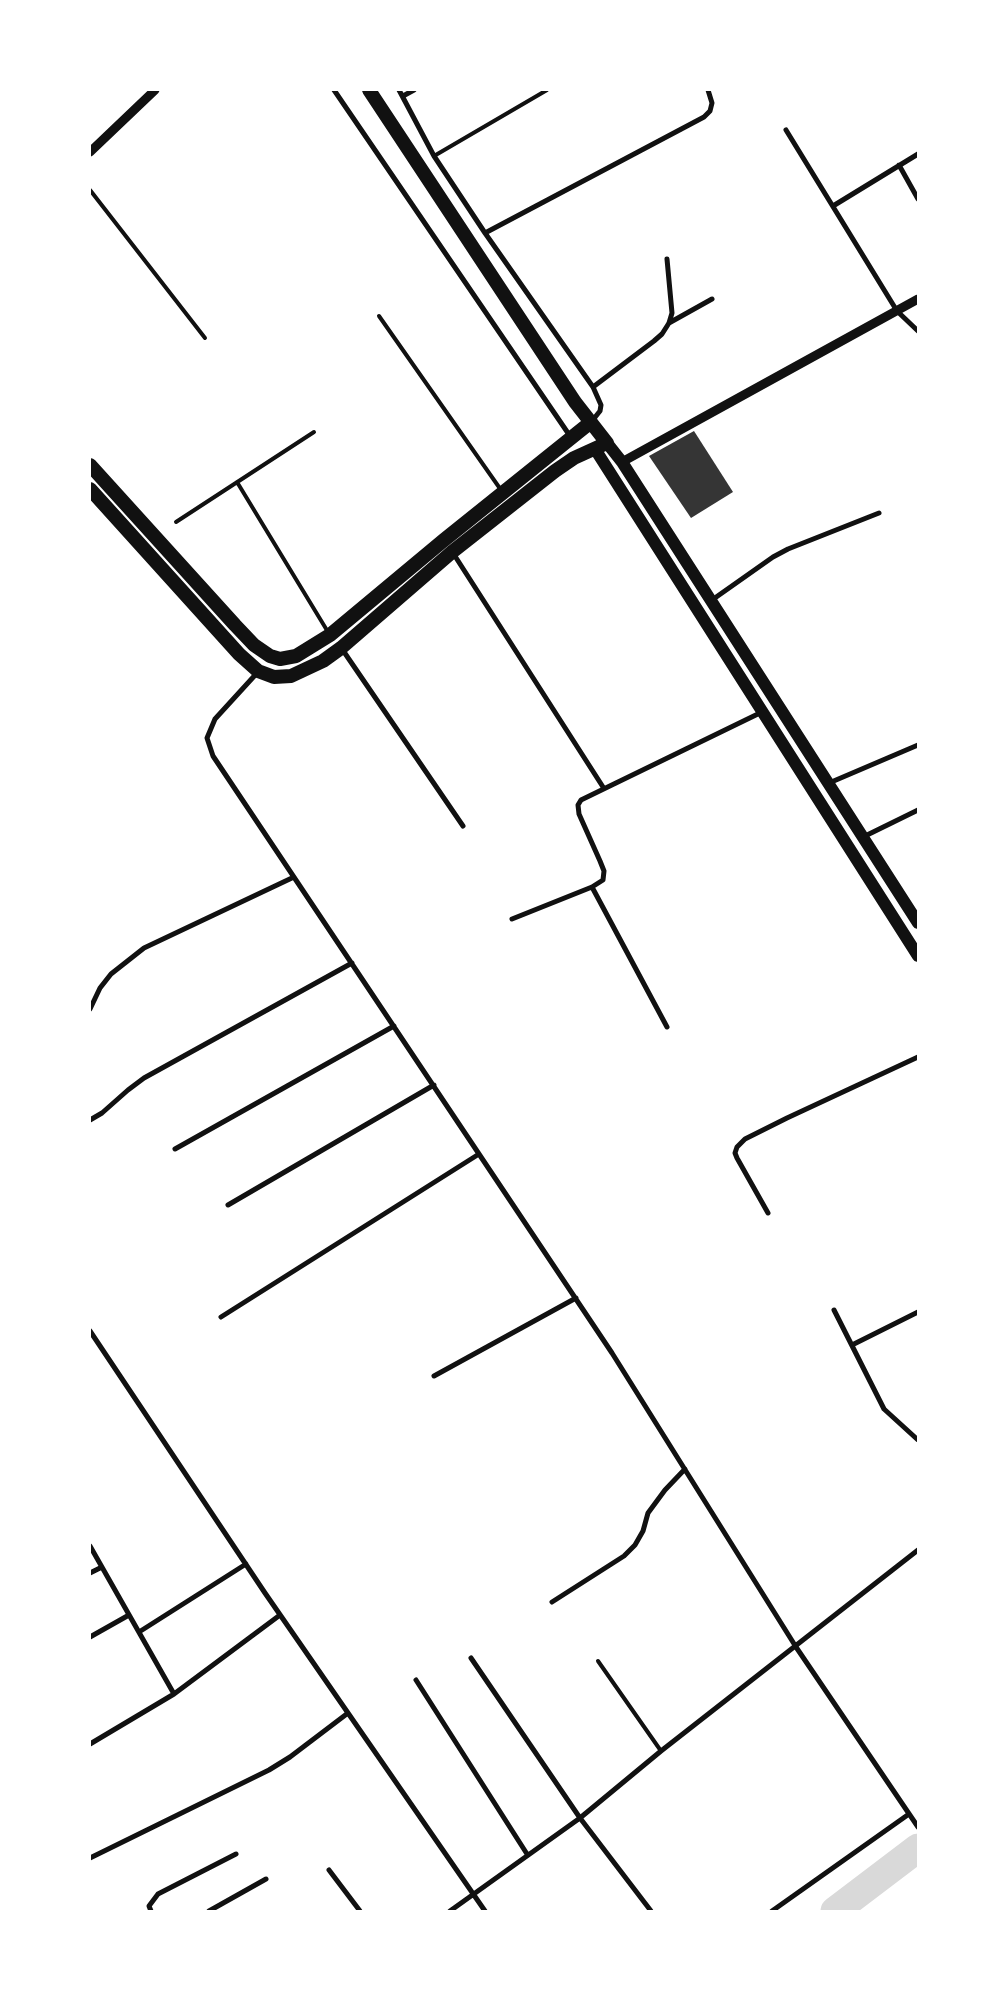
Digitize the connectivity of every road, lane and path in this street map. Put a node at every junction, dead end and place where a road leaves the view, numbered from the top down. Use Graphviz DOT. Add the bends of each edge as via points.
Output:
graph roads {
  1 [pos="155,90"];
  2 [pos="334,90"];
  3 [pos="368,90"];
  4 [pos="398,90"];
  5 [pos="414,90"];
  6 [pos="547,90"];
  7 [pos="708,90"];
  8 [pos="403,96"];
  9 [pos="786,130"];
  10 [pos="90,152"];
  11 [pos="918,154"];
  12 [pos="434,156"];
  13 [pos="900,165"];
  14 [pos="90,190"];
  15 [pos="918,199"];
  16 [pos="833,206"];
  17 [pos="485,233"];
  18 [pos="667,259"];
  19 [pos="712,299"];
  20 [pos="918,299"];
  21 [pos="897,310"];
  22 [pos="379,316"];
  23 [pos="669,323"];
  24 [pos="918,331"];
  25 [pos="205,338"];
  26 [pos="593,387"];
  27 [pos="586,425"];
  28 [pos="314,432"];
  29 [pos="571,438"];
  30 [pos="601,446"];
  31 [pos="622,462"];
  32 [pos="90,465"];
  33 [pos="238,482"];
  34 [pos="90,489"];
  35 [pos="504,493"];
  36 [pos="512,505"];
  37 [pos="880,514"];
  38 [pos="176,522"];
  39 [pos="452,552"];
  40 [pos="711,600"];
  41 [pos="330,635"];
  42 [pos="342,648"];
  43 [pos="258,672"];
  44 [pos="762,712"];
  45 [pos="918,745"];
  46 [pos="829,783"];
  47 [pos="603,788"];
  48 [pos="918,810"];
  49 [pos="463,826"];
  50 [pos="863,837"];
  51 [pos="294,877"];
  52 [pos="592,888"];
  53 [pos="512,919"];
  54 [pos="918,923"];
  55 [pos="918,956"];
  56 [pos="352,963"];
  57 [pos="90,1009"];
  58 [pos="394,1026"];
  59 [pos="667,1028"];
  60 [pos="918,1057"];
  61 [pos="434,1085"];
  62 [pos="90,1120"];
  63 [pos="175,1149"];
  64 [pos="479,1154"];
  65 [pos="228,1205"];
  66 [pos="768,1213"];
  67 [pos="576,1298"];
  68 [pos="834,1310"];
  69 [pos="918,1312"];
  70 [pos="221,1317"];
  71 [pos="90,1332"];
  72 [pos="852,1345"];
  73 [pos="434,1376"];
  74 [pos="918,1440"];
  75 [pos="685,1469"];
  76 [pos="90,1546"];
  77 [pos="918,1550"];
  78 [pos="246,1564"];
  79 [pos="102,1567"];
  80 [pos="90,1573"];
  81 [pos="552,1602"];
  82 [pos="129,1615"];
  83 [pos="280,1615"];
  84 [pos="139,1632"];
  85 [pos="90,1636"];
  86 [pos="796,1647"];
  87 [pos="471,1658"];
  88 [pos="598,1660"];
  89 [pos="416,1680"];
  90 [pos="174,1694"];
  91 [pos="348,1713"];
  92 [pos="90,1744"];
  93 [pos="661,1750"];
  94 [pos="909,1814"];
  95 [pos="580,1818"];
  96 [pos="917,1826"];
  97 [pos="236,1854"];
  98 [pos="527,1854"];
  99 [pos="90,1858"];
  100 [pos="329,1870"];
  101 [pos="266,1879"];
  102 [pos="474,1895"];
  103 [pos="151,1911"];
  104 [pos="209,1911"];
  105 [pos="360,1911"];
  106 [pos="450,1911"];
  107 [pos="485,1911"];
  108 [pos="651,1911"];
  109 [pos="772,1911"];
  1 -- 10 [label="street"];
  2 -- 29 [label="street"];
  3 -- 27 [label="highway" via="572,397"];
  4 -- 8 [label="street"];
  5 -- 8 [label="street"];
  6 -- 12 [label="lane"];
  7 -- 17 [label="street" via="712,103 704,117"];
  8 -- 12 [label="street"];
  9 -- 16 [label="street"];
  11 -- 13 [label="street"];
  12 -- 17 [label="street"];
  13 -- 15 [label="street"];
  13 -- 16 [label="street"];
  14 -- 25 [label="lane"];
  16 -- 21 [label="street"];
  17 -- 26 [label="street"];
  18 -- 23 [label="street" via="672,312"];
  19 -- 23 [label="street"];
  20 -- 21 [label="street"];
  21 -- 24 [label="street"];
  21 -- 31 [label="street"];
  22 -- 35 [label="lane"];
  23 -- 26 [label="street" via="654,341"];
  26 -- 27 [label="street" via="601,405"];
  27 -- 29 [label="highway"];
  27 -- 30 [label="highway"];
  28 -- 33 [label="lane"];
  29 -- 35 [label="highway"];
  30 -- 31 [label="main road"];
  30 -- 36 [label="highway" via="574,458"];
  30 -- 44 [label="main road"];
  31 -- 40 [label="main road"];
  32 -- 41 [label="highway" via="235,625 270,656 280,660 296,656"];
  33 -- 38 [label="lane"];
  33 -- 41 [label="lane"];
  34 -- 43 [label="highway"];
  35 -- 36 [label="lane"];
  35 -- 41 [label="highway"];
  36 -- 39 [label="highway"];
  37 -- 40 [label="street" via="788,549"];
  39 -- 42 [label="highway"];
  39 -- 47 [label="street"];
  40 -- 46 [label="main road"];
  42 -- 43 [label="highway" via="291,676 274,677"];
  42 -- 49 [label="street"];
  43 -- 51 [label="street" via="215,719 207,738 214,756"];
  44 -- 47 [label="street"];
  44 -- 55 [label="main road"];
  45 -- 46 [label="street"];
  46 -- 50 [label="main road"];
  47 -- 52 [label="street" via="578,805 604,871 603,880"];
  48 -- 50 [label="street"];
  50 -- 54 [label="main road"];
  51 -- 56 [label="street"];
  51 -- 57 [label="street" via="144,948 111,974"];
  52 -- 53 [label="street"];
  52 -- 59 [label="street"];
  56 -- 58 [label="street"];
  56 -- 62 [label="street" via="144,1078"];
  58 -- 61 [label="street"];
  58 -- 63 [label="street"];
  60 -- 66 [label="street" via="778,1122 744,1139 737,1146 737,1158"];
  61 -- 64 [label="street"];
  61 -- 65 [label="street"];
  64 -- 67 [label="street"];
  64 -- 70 [label="street"];
  67 -- 73 [label="street"];
  67 -- 75 [label="street"];
  68 -- 72 [label="street"];
  69 -- 72 [label="street"];
  71 -- 78 [label="street"];
  72 -- 74 [label="street" via="884,1409"];
  75 -- 81 [label="street" via="648,1513 643,1531 624,1556"];
  75 -- 86 [label="street"];
  76 -- 79 [label="street"];
  77 -- 86 [label="street"];
  78 -- 83 [label="street"];
  78 -- 84 [label="street"];
  79 -- 80 [label="street"];
  79 -- 82 [label="street"];
  82 -- 84 [label="street"];
  82 -- 85 [label="street"];
  83 -- 90 [label="street"];
  83 -- 91 [label="street"];
  84 -- 90 [label="street"];
  86 -- 93 [label="street"];
  86 -- 94 [label="street"];
  87 -- 95 [label="street"];
  88 -- 93 [label="lane"];
  89 -- 98 [label="street"];
  90 -- 92 [label="street"];
  91 -- 99 [label="street" via="269,1770"];
  91 -- 102 [label="street"];
  93 -- 95 [label="street"];
  94 -- 96 [label="street"];
  94 -- 109 [label="street"];
  95 -- 98 [label="street"];
  95 -- 108 [label="street"];
  97 -- 103 [label="street" via="158,1894 149,1906"];
  98 -- 102 [label="street"];
  100 -- 105 [label="street"];
  101 -- 104 [label="street"];
  102 -- 106 [label="street"];
  102 -- 107 [label="street"];
}
